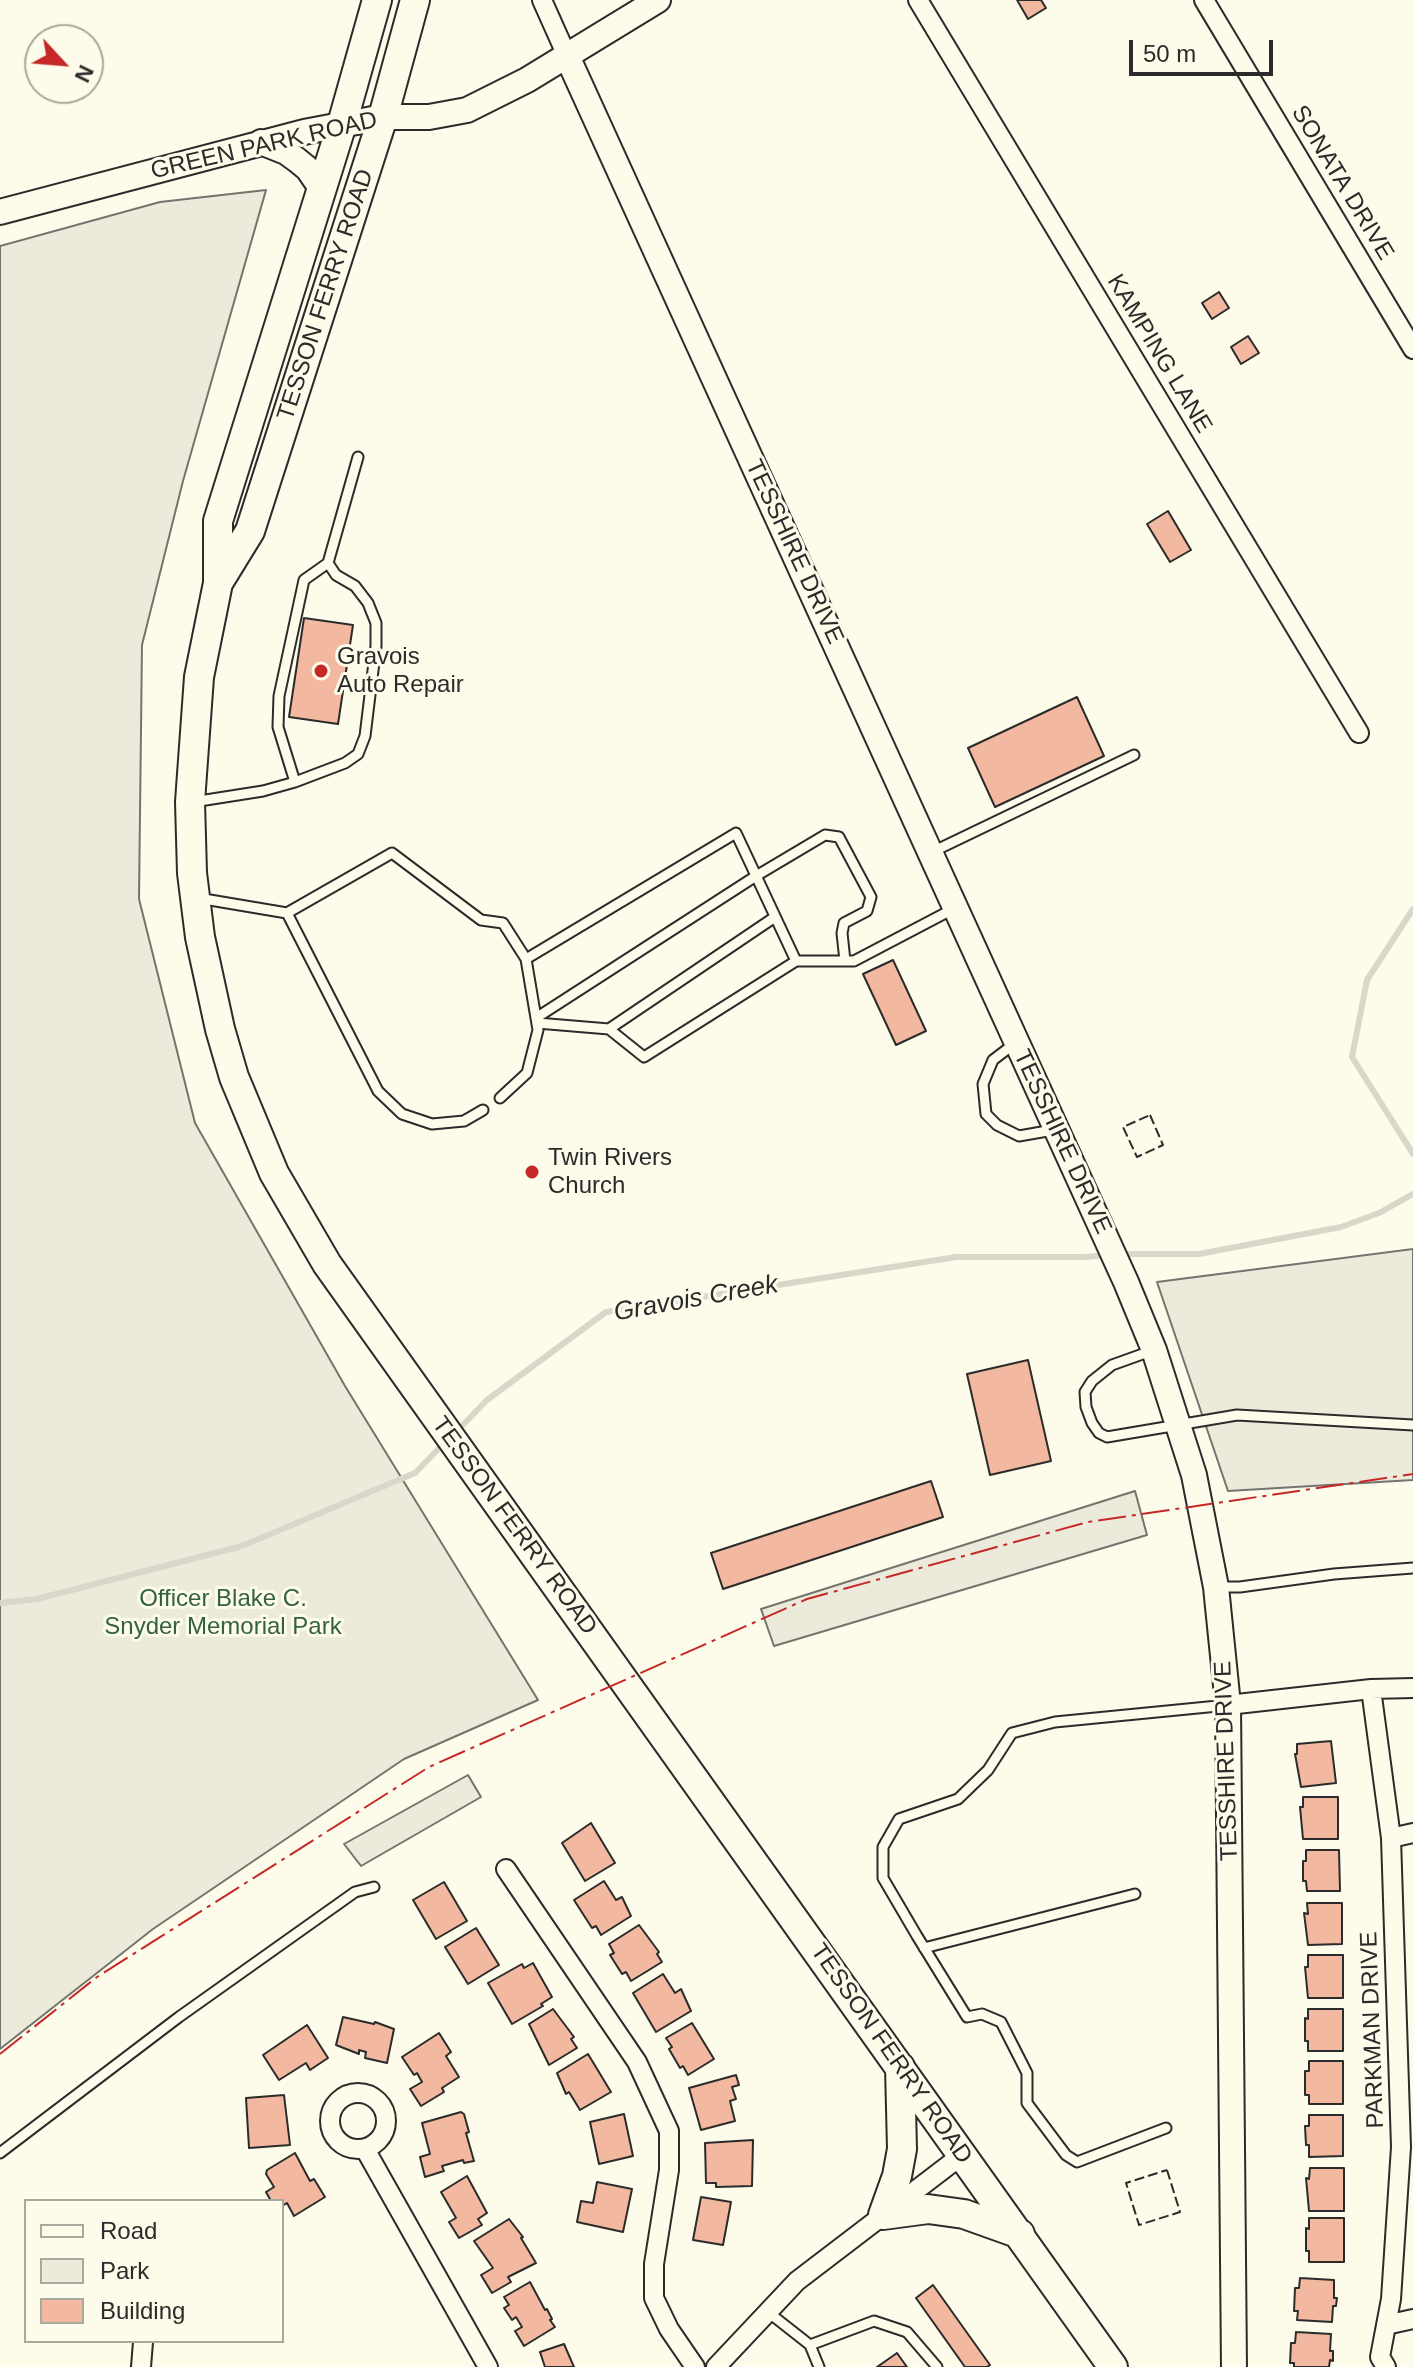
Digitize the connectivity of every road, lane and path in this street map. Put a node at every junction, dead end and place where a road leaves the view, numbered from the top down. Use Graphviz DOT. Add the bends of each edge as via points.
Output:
graph roads {
  1 [pos="377,0"];
  2 [pos="415,0"];
  3 [pos="542,0"];
  4 [pos="658,0"];
  5 [pos="918,0"];
  6 [pos="1204,0"];
  7 [pos="567,56"];
  8 [pos="383,117"];
  9 [pos="342,124"];
  10 [pos="261,142"];
  11 [pos="321,188"];
  12 [pos="0,212"];
  13 [pos="1413,349"];
  14 [pos="358,457"];
  15 [pos="328,563"];
  16 [pos="218,583"];
  17 [pos="1359,733"];
  18 [pos="1134,755"];
  19 [pos="295,782"];
  20 [pos="190,802"];
  21 [pos="930,853"];
  22 [pos="756,876"];
  23 [pos="195,897"];
  24 [pos="955,908"];
  25 [pos="287,913"];
  26 [pos="775,917"];
  27 [pos="526,959"];
  28 [pos="796,961"];
  29 [pos="845,961"];
  30 [pos="537,1024"];
  31 [pos="609,1029"];
  32 [pos="1016,1043"];
  33 [pos="500,1098"];
  34 [pos="483,1110"];
  35 [pos="1056,1129"];
  36 [pos="1154,1350"];
  37 [pos="1180,1425"];
  38 [pos="1413,1425"];
  39 [pos="1413,1568"];
  40 [pos="1216,1587"];
  41 [pos="1413,1688"];
  42 [pos="1371,1689"];
  43 [pos="1228,1705"];
  44 [pos="1413,1833"];
  45 [pos="1391,1838"];
  46 [pos="506,1869"];
  47 [pos="374,1887"];
  48 [pos="1135,1894"];
  49 [pos="924,1948"];
  50 [pos="1405,2019"];
  51 [pos="900,2067"];
  52 [pos="1166,2128"];
  53 [pos="1407,2146"];
  54 [pos="365,2149"];
  55 [pos="0,2153"];
  56 [pos="962,2155"];
  57 [pos="883,2215"];
  58 [pos="1020,2234"];
  59 [pos="768,2312"];
  60 [pos="1413,2319"];
  61 [pos="1386,2325"];
  62 [pos="144,2343"];
  63 [pos="810,2345"];
  64 [pos="141,2367"];
  65 [pos="488,2367"];
  66 [pos="695,2367"];
  67 [pos="716,2367"];
  68 [pos="819,2367"];
  69 [pos="937,2367"];
  70 [pos="1113,2367"];
  71 [pos="1234,2367"];
  72 [pos="1386,2367"];
  1 -- 9 [label="main road, TESSON FERRY ROAD"];
  2 -- 8 [label="main road, TESSON FERRY ROAD"];
  3 -- 7 [label="street, TESSHIRE DRIVE"];
  4 -- 7 [label="street, GREEN PARK ROAD"];
  5 -- 17 [label="street, KAMPING LANE"];
  6 -- 13 [label="street, SONATA DRIVE"];
  7 -- 8 [label="street, GREEN PARK ROAD" via="467,110"];
  7 -- 21 [label="street, TESSHIRE DRIVE"];
  8 -- 9 [label="street, GREEN PARK ROAD"];
  8 -- 16 [label="main road, TESSON FERRY ROAD" via="250,531"];
  9 -- 10 [label="street, GREEN PARK ROAD"];
  9 -- 11 [label="main road, TESSON FERRY ROAD"];
  10 -- 11 [label="street" via="297,160"];
  10 -- 12 [label="street, GREEN PARK ROAD"];
  11 -- 16 [label="main road, TESSON FERRY ROAD" via="218,521"];
  14 -- 15 [label="lane"];
  15 -- 19 [label="lane" via="304,580 279,696 278,727"];
  15 -- 19 [label="lane" via="362,594 376,623 365,736 358,754 345,763"];
  16 -- 20 [label="main road, TESSON FERRY ROAD" via="199,677"];
  18 -- 21 [label="lane"];
  19 -- 20 [label="lane"];
  20 -- 23 [label="main road, TESSON FERRY ROAD"];
  21 -- 24 [label="street, TESSHIRE DRIVE"];
  22 -- 26 [label="lane"];
  22 -- 27 [label="lane" via="736,833"];
  22 -- 29 [label="lane" via="825,835 839,837 871,897 867,911 844,923"];
  22 -- 30 [label="lane"];
  23 -- 25 [label="lane"];
  23 -- 51 [label="main road, TESSON FERRY ROAD" via="220,1029 249,1116 297,1216"];
  24 -- 29 [label="lane"];
  24 -- 32 [label="street, TESSHIRE DRIVE"];
  25 -- 27 [label="lane" via="392,853 481,920 503,923"];
  25 -- 34 [label="lane" via="378,1091 402,1114 432,1124 464,1121"];
  26 -- 28 [label="lane"];
  26 -- 31 [label="lane"];
  27 -- 30 [label="lane"];
  28 -- 29 [label="lane"];
  28 -- 31 [label="lane" via="644,1057"];
  30 -- 31 [label="lane"];
  30 -- 33 [label="lane" via="527,1073"];
  32 -- 35 [label="street, TESSHIRE DRIVE"];
  32 -- 35 [label="lane" via="993,1060 983,1084 986,1114 1019,1136"];
  35 -- 36 [label="street, TESSHIRE DRIVE"];
  36 -- 37 [label="street, TESSHIRE DRIVE"];
  36 -- 37 [label="lane" via="1099,1373 1085,1392 1086,1407 1092,1423 1107,1437"];
  37 -- 38 [label="lane" via="1237,1415"];
  37 -- 40 [label="street, TESSHIRE DRIVE"];
  39 -- 40 [label="lane"];
  40 -- 43 [label="street, TESSHIRE DRIVE"];
  41 -- 42 [label="street"];
  42 -- 43 [label="street"];
  42 -- 45 [label="street, PARKMAN DRIVE"];
  43 -- 49 [label="lane" via="1055,1722 1012,1733 988,1770 958,1799 899,1819 883,1847 883,1878"];
  43 -- 71 [label="street, TESSHIRE DRIVE"];
  44 -- 45 [label="street"];
  45 -- 50 [label="street, PARKMAN DRIVE"];
  46 -- 66 [label="street" via="637,2062 669,2131 654,2298"];
  47 -- 55 [label="lane" via="355,1892 179,2017"];
  48 -- 49 [label="lane"];
  49 -- 52 [label="lane" via="967,2017 982,2014 1001,2022 1027,2073 1027,2103 1066,2155 1077,2162"];
  50 -- 53 [label="street, PARKMAN DRIVE"];
  51 -- 56 [label="main road, TESSON FERRY ROAD"];
  51 -- 57 [label="main road" via="902,2149"];
  53 -- 61 [label="street, PARKMAN DRIVE"];
  54 -- 65 [label="street"];
  56 -- 57 [label="street"];
  56 -- 58 [label="main road, TESSON FERRY ROAD"];
  57 -- 58 [label="main road" via="928,2209"];
  57 -- 59 [label="street" via="797,2281"];
  58 -- 70 [label="main road, TESSON FERRY ROAD"];
  59 -- 63 [label="lane"];
  59 -- 67 [label="street"];
  60 -- 61 [label="street"];
  61 -- 72 [label="street, PARKMAN DRIVE" via="1380,2357"];
  62 -- 64 [label="street"];
  63 -- 68 [label="lane"];
  63 -- 69 [label="lane" via="874,2321 907,2332"];
}
